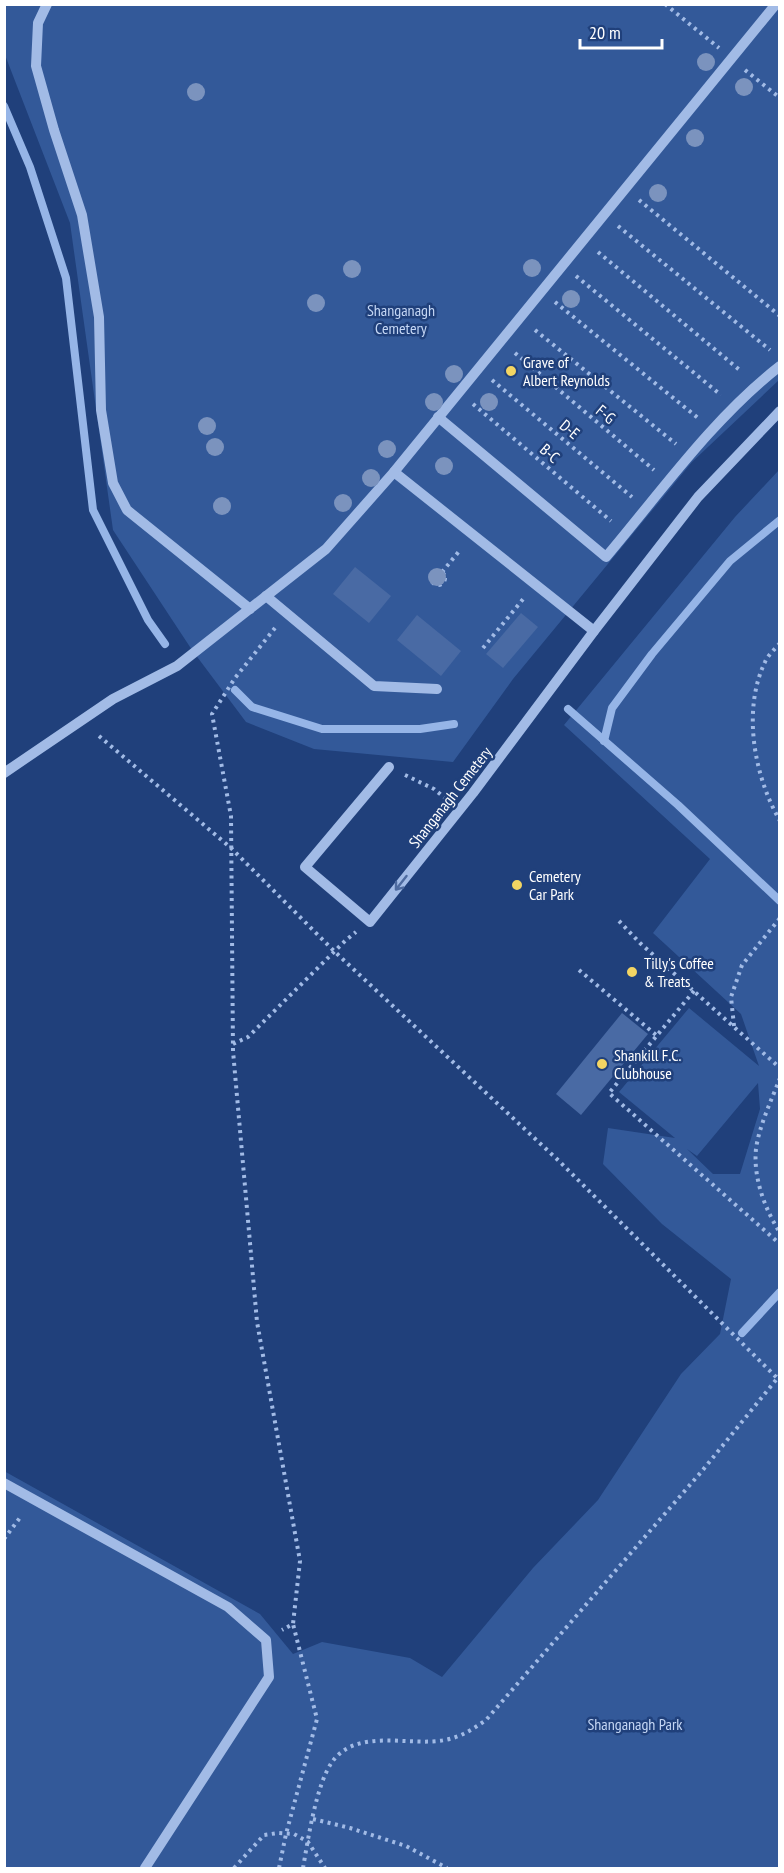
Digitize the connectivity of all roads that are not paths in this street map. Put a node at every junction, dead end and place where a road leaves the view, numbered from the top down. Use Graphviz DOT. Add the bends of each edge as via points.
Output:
graph roads {
  1 [pos="47,4"];
  2 [pos="776,4"];
  3 [pos="780,366"];
  4 [pos="780,411"];
  5 [pos="438,417"];
  6 [pos="394,472"];
  7 [pos="266,596"];
  8 [pos="250,609"];
  9 [pos="594,631"];
  10 [pos="437,689"];
  11 [pos="389,766"];
  12 [pos="4,773"];
  13 [pos="4,1483"];
  14 [pos="145,1869"];
  1 -- 8 [label="lane" via="38,24 36,66 82,215 99,317 101,410 113,483 127,510"];
  2 -- 5 [label="lane"];
  3 -- 5 [label="lane" via="713,430 606,557"];
  4 -- 9 [label="lane, Shanganagh Cemetery" via="698,497"];
  5 -- 6 [label="lane"];
  6 -- 7 [label="lane" via="326,549"];
  6 -- 9 [label="lane"];
  7 -- 8 [label="lane"];
  7 -- 10 [label="lane" via="374,686"];
  8 -- 12 [label="lane" via="177,666 113,699"];
  9 -- 11 [label="lane, Shanganagh Cemetery, one-way" via="370,922 305,867"];
  13 -- 14 [label="lane" via="228,1607 266,1640 269,1677"];
}
